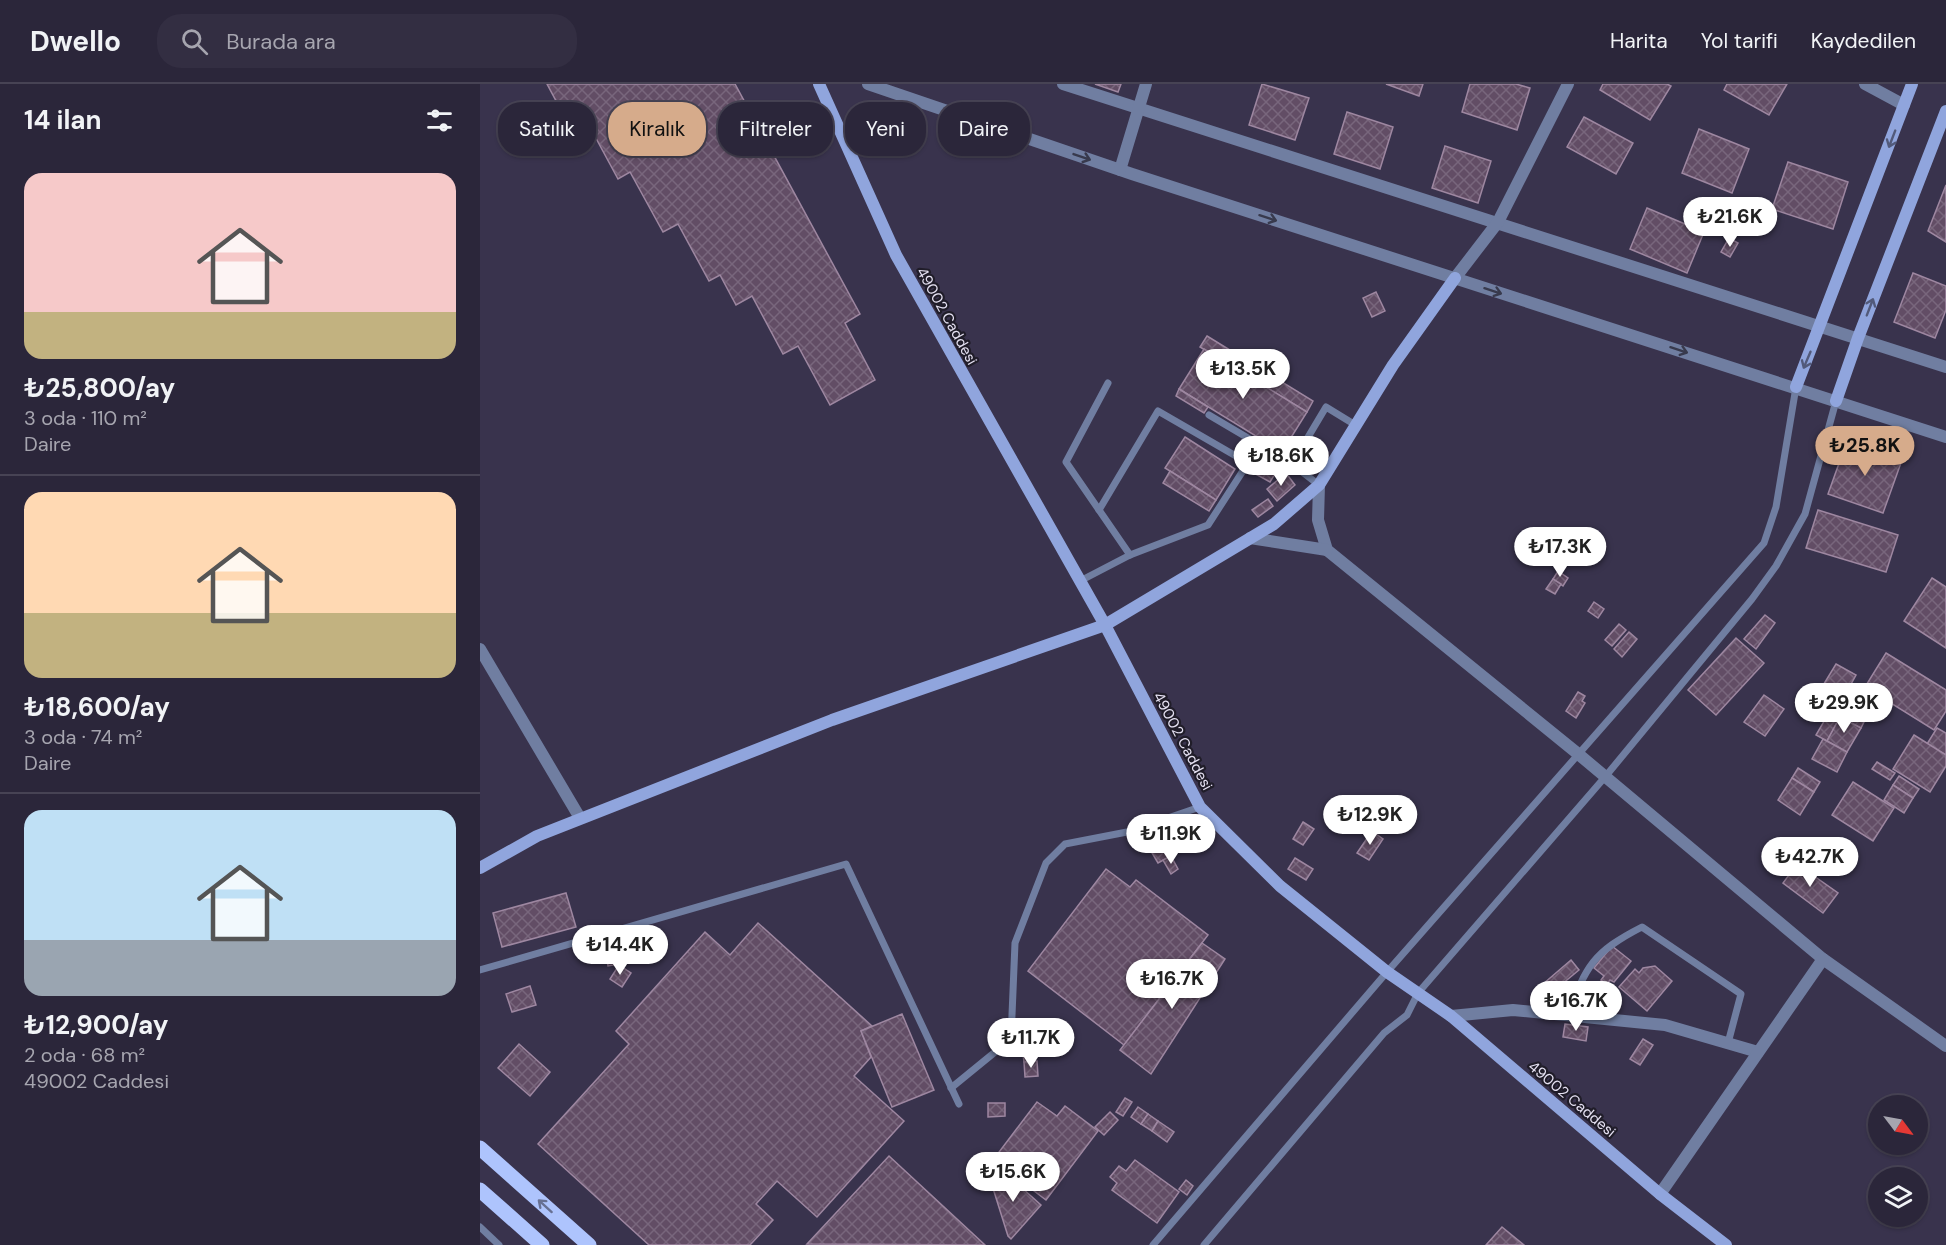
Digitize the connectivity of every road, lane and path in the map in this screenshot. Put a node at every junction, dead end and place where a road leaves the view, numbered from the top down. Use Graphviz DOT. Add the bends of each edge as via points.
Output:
graph roads {
  1 [pos="819,84"];
  2 [pos="868,84"];
  3 [pos="1063,84"];
  4 [pos="1146,84"];
  5 [pos="1568,84"];
  6 [pos="1865,84"];
  7 [pos="1912,84"];
  8 [pos="1905,105"];
  9 [pos="1138,108"];
  10 [pos="1946,111"];
  11 [pos="1120,170"];
  12 [pos="1498,222"];
  13 [pos="1455,278"];
  14 [pos="1821,326"];
  15 [pos="1858,338"];
  16 [pos="1946,367"];
  17 [pos="1108,383"];
  18 [pos="1796,387"];
  19 [pos="1836,401"];
  20 [pos="1209,415"];
  21 [pos="1357,426"];
  22 [pos="1946,437"];
  23 [pos="1292,464"];
  24 [pos="1319,485"];
  25 [pos="1099,510"];
  26 [pos="1250,538"];
  27 [pos="1327,550"];
  28 [pos="1130,555"];
  29 [pos="1080,581"];
  30 [pos="1105,625"];
  31 [pos="480,649"];
  32 [pos="1577,753"];
  33 [pos="1605,777"];
  34 [pos="1200,807"];
  35 [pos="580,818"];
  36 [pos="480,868"];
  37 [pos="1822,959"];
  38 [pos="480,970"];
  39 [pos="1387,972"];
  40 [pos="1418,993"];
  41 [pos="1568,1015"];
  42 [pos="1451,1016"];
  43 [pos="1728,1043"];
  44 [pos="1946,1046"];
  45 [pos="1758,1052"];
  46 [pos="951,1088"];
  47 [pos="959,1104"];
  48 [pos="480,1148"];
  49 [pos="480,1190"];
  50 [pos="1660,1194"];
  51 [pos="480,1227"];
  52 [pos="499,1245"];
  53 [pos="542,1245"];
  54 [pos="589,1245"];
  55 [pos="1153,1245"];
  56 [pos="1204,1245"];
  57 [pos="1726,1245"];
  1 -- 29 [label="street, 49002 Caddesi" via="896,255"];
  2 -- 11 [label="street, one-way"];
  3 -- 9 [label="street"];
  4 -- 9 [label="street"];
  5 -- 12 [label="street"];
  6 -- 8 [label="street"];
  7 -- 8 [label="street"];
  8 -- 14 [label="street, one-way"];
  9 -- 11 [label="street"];
  9 -- 12 [label="street"];
  15 -- 10 [label="street, one-way"];
  11 -- 13 [label="street, one-way"];
  12 -- 13 [label="street"];
  12 -- 14 [label="street"];
  13 -- 18 [label="street, one-way"];
  13 -- 21 [label="street" via="1393,365"];
  14 -- 15 [label="street"];
  14 -- 18 [label="street, one-way"];
  15 -- 16 [label="street"];
  15 -- 19 [label="street"];
  17 -- 25 [label="lane" via="1066,462"];
  18 -- 19 [label="street"];
  18 -- 32 [label="lane" via="1776,507 1764,543"];
  19 -- 22 [label="street"];
  19 -- 33 [label="lane" via="1805,514 1789,545 1752,599"];
  20 -- 23 [label="lane"];
  21 -- 23 [label="lane" via="1326,407"];
  21 -- 24 [label="street"];
  23 -- 24 [label="lane"];
  24 -- 26 [label="street" via="1274,524"];
  24 -- 27 [label="street" via="1317,520"];
  25 -- 28 [label="lane"];
  25 -- 28 [label="lane" via="1158,411 1248,463 1208,525"];
  26 -- 27 [label="street"];
  26 -- 30 [label="street"];
  27 -- 32 [label="street"];
  28 -- 29 [label="lane"];
  29 -- 30 [label="street, 49002 Caddesi"];
  30 -- 34 [label="street, 49002 Caddesi"];
  30 -- 35 [label="street" via="832,720"];
  31 -- 35 [label="street"];
  32 -- 33 [label="street"];
  32 -- 39 [label="lane"];
  33 -- 37 [label="street"];
  33 -- 40 [label="lane"];
  34 -- 39 [label="street, 49002 Caddesi" via="1280,886"];
  34 -- 46 [label="lane" via="1127,832 1065,844 1046,863 1015,943 1011,1039"];
  35 -- 36 [label="street" via="537,836"];
  37 -- 44 [label="street"];
  37 -- 45 [label="street"];
  38 -- 46 [label="lane" via="846,864"];
  39 -- 40 [label="street, 49002 Caddesi"];
  39 -- 55 [label="lane"];
  40 -- 42 [label="street, 49002 Caddesi"];
  40 -- 56 [label="lane" via="1407,1015 1384,1033"];
  41 -- 42 [label="street" via="1513,1010"];
  41 -- 43 [label="street" via="1665,1025"];
  41 -- 43 [label="lane" via="1583,974 1610,943 1641,927 1741,994"];
  42 -- 50 [label="street, 49002 Caddesi"];
  43 -- 45 [label="street"];
  45 -- 50 [label="street"];
  46 -- 47 [label="lane"];
  54 -- 48 [label="main road, one-way"];
  49 -- 53 [label="main road"];
  50 -- 57 [label="street, 49002 Caddesi"];
  51 -- 52 [label="lane"];
}
